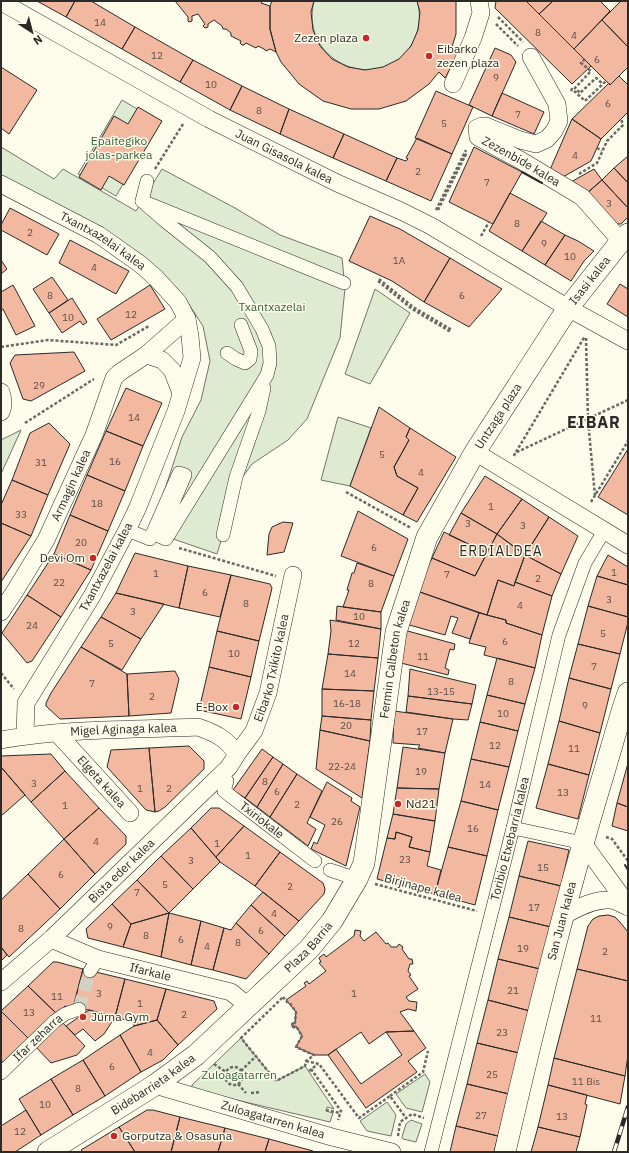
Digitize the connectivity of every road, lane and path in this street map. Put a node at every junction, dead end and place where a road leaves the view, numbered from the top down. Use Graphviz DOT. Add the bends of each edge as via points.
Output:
graph roads {
  1 [pos="479,1"];
  2 [pos="1,4"];
  3 [pos="494,14"];
  4 [pos="494,22"];
  5 [pos="530,57"];
  6 [pos="584,59"];
  7 [pos="606,81"];
  8 [pos="454,84"];
  9 [pos="602,84"];
  10 [pos="557,104"];
  11 [pos="192,110"];
  12 [pos="621,119"];
  13 [pos="477,131"];
  14 [pos="597,148"];
  15 [pos="602,151"];
  16 [pos="147,181"];
  17 [pos="1,184"];
  18 [pos="562,185"];
  19 [pos="142,201"];
  20 [pos="625,237"];
  21 [pos="378,280"];
  22 [pos="344,283"];
  23 [pos="568,308"];
  24 [pos="187,319"];
  25 [pos="241,325"];
  26 [pos="150,326"];
  27 [pos="452,331"];
  28 [pos="628,341"];
  29 [pos="1,347"];
  30 [pos="227,353"];
  31 [pos="142,357"];
  32 [pos="267,375"];
  33 [pos="95,378"];
  34 [pos="1,392"];
  35 [pos="181,392"];
  36 [pos="628,400"];
  37 [pos="1,412"];
  38 [pos="588,420"];
  39 [pos="25,423"];
  40 [pos="628,441"];
  41 [pos="475,452"];
  42 [pos="515,453"];
  43 [pos="505,471"];
  44 [pos="346,492"];
  45 [pos="595,496"];
  46 [pos="581,518"];
  47 [pos="127,530"];
  48 [pos="604,531"];
  49 [pos="223,535"];
  50 [pos="427,537"];
  51 [pos="150,539"];
  52 [pos="628,545"];
  53 [pos="292,578"];
  54 [pos="1,612"];
  55 [pos="628,693"];
  56 [pos="57,733"];
  57 [pos="25,736"];
  58 [pos="1,740"];
  59 [pos="237,754"];
  60 [pos="221,776"];
  61 [pos="130,813"];
  62 [pos="513,828"];
  63 [pos="603,836"];
  64 [pos="583,843"];
  65 [pos="315,861"];
  66 [pos="628,861"];
  67 [pos="330,870"];
  68 [pos="366,882"];
  69 [pos="628,906"];
  70 [pos="466,908"];
  71 [pos="563,916"];
  72 [pos="51,939"];
  73 [pos="1,982"];
  74 [pos="248,1006"];
  75 [pos="79,1009"];
  76 [pos="428,1051"];
  77 [pos="256,1056"];
  78 [pos="210,1061"];
  79 [pos="306,1061"];
  80 [pos="319,1064"];
  81 [pos="241,1070"];
  82 [pos="226,1072"];
  83 [pos="1,1073"];
  84 [pos="155,1085"];
  85 [pos="261,1092"];
  86 [pos="247,1094"];
  87 [pos="390,1096"];
  88 [pos="326,1110"];
  89 [pos="340,1113"];
  90 [pos="406,1118"];
  91 [pos="438,1122"];
  92 [pos="332,1137"];
  93 [pos="395,1144"];
  94 [pos="48,1152"];
  95 [pos="431,1152"];
  96 [pos="505,1152"];
  1 -- 8 [label="street" via="481,13 474,38"];
  2 -- 11 [label="street, Juan Gisasola kalea"];
  3 -- 5 [label="path" via="533,51"];
  4 -- 5 [label="path"];
  5 -- 10 [label="street, Zezenbide kalea"];
  6 -- 9 [label="path" via="581,63 591,71 575,88 580,93 596,78"];
  7 -- 9 [label="path"];
  9 -- 10 [label="path" via="586,101 572,89 567,100"];
  10 -- 13 [label="street, Zezenbide kalea" via="559,121 554,131 547,139 536,144 486,126"];
  11 -- 16 [label="path"];
  11 -- 23 [label="street, Juan Gisasola kalea" via="337,183 431,226"];
  12 -- 15 [label="path" via="623,125 607,141"];
  13 -- 13 [label="path" via="445,193"];
  13 -- 18 [label="street, Zezenbide kalea" via="478,137"];
  14 -- 15 [label="path"];
  15 -- 18 [label="path" via="597,163"];
  16 -- 19 [label="street"];
  17 -- 24 [label="street, Txantxazelai kalea" via="99,235 140,264 178,302"];
  18 -- 20 [label="street, Zezenbide kalea" via="582,197"];
  19 -- 22 [label="street"];
  19 -- 32 [label="street" via="210,257 237,287 269,346 270,363"];
  20 -- 23 [label="street, Isasi kalea"];
  21 -- 27 [label="path" via="413,307"];
  23 -- 28 [label="street"];
  23 -- 41 [label="street, Untzaga plaza"];
  24 -- 31 [label="street"];
  24 -- 35 [label="street, Txantxazelai kalea" via="192,358"];
  25 -- 30 [label="street" via="251,351 250,358 245,363"];
  26 -- 29 [label="path" via="116,344 48,340"];
  31 -- 35 [label="street" via="162,360 172,370"];
  31 -- 54 [label="street, Armagin kalea" via="114,378 94,435 46,540"];
  32 -- 49 [label="street" via="236,477"];
  32 -- 51 [label="street" via="166,539 159,536 185,475 179,474"];
  33 -- 39 [label="path"];
  34 -- 37 [label="street"];
  35 -- 47 [label="street, Txantxazelai kalea" via="176,411"];
  36 -- 38 [label="path"];
  38 -- 42 [label="path"];
  38 -- 42 [label="path" via="586,334"];
  38 -- 45 [label="path"];
  40 -- 45 [label="path"];
  41 -- 43 [label="street, Untzaga plaza"];
  41 -- 50 [label="street, Fermin Calbeton kalea"];
  42 -- 43 [label="path"];
  43 -- 46 [label="street, Untzaga plaza"];
  44 -- 50 [label="path"];
  45 -- 46 [label="path"];
  46 -- 48 [label="street, Untzaga plaza"];
  47 -- 51 [label="street"];
  47 -- 57 [label="street, Txantxazelai kalea" via="92,596 26,703"];
  48 -- 52 [label="street, Untzaga plaza"];
  48 -- 62 [label="street, Toribio Etxebarria kalea" via="585,563 559,635"];
  50 -- 68 [label="street, Fermin Calbeton kalea" via="396,632 364,863"];
  51 -- 53 [label="path"];
  53 -- 59 [label="street, Eibarko Txikito kalea" via="268,693 254,731"];
  55 -- 64 [label="street, San Juan kalea"];
  56 -- 57 [label="street, Migel Aginaga kalea"];
  56 -- 59 [label="street, Migel Aginaga kalea" via="198,727 215,733 230,744"];
  56 -- 61 [label="street, Elgeta kalea"];
  57 -- 58 [label="street, Migel Aginaga kalea"];
  59 -- 60 [label="street, Bista eder kalea"];
  60 -- 65 [label="street, Txiriokale" via="227,781 224,791"];
  60 -- 72 [label="street, Bista eder kalea"];
  62 -- 64 [label="street"];
  62 -- 91 [label="street, Toribio Etxebarria kalea"];
  63 -- 66 [label="path" via="612,839"];
  64 -- 69 [label="street"];
  64 -- 71 [label="street, San Juan kalea"];
  67 -- 68 [label="street"];
  68 -- 70 [label="path, Birjinape kalea"];
  68 -- 74 [label="street, Plaza Barria" via="309,949"];
  69 -- 71 [label="street" via="611,900 592,902"];
  71 -- 96 [label="street, San Juan kalea"];
  72 -- 73 [label="street, Bista eder kalea"];
  72 -- 74 [label="street, Ifarkale" via="94,965 231,992"];
  74 -- 84 [label="street, Bidebarrieta kalea" via="196,1055"];
  75 -- 83 [label="street, Ifar zeharra" via="55,1021"];
  76 -- 87 [label="path" via="423,1072"];
  77 -- 79 [label="path" via="276,1081 305,1066"];
  77 -- 79 [label="path" via="241,1038 283,997 296,1012 293,1028 296,1026 302,1036 296,1047 314,1055"];
  77 -- 81 [label="path"];
  78 -- 82 [label="path"];
  79 -- 80 [label="path"];
  80 -- 87 [label="path" via="359,1118"];
  80 -- 89 [label="path" via="310,1070"];
  81 -- 82 [label="path" via="233,1067"];
  81 -- 82 [label="path" via="241,1082 236,1085 225,1080"];
  84 -- 92 [label="street, Zuloagatarren kalea"];
  84 -- 94 [label="street, Bidebarrieta kalea"];
  85 -- 86 [label="path"];
  87 -- 90 [label="path"];
  88 -- 89 [label="path"];
  89 -- 92 [label="path"];
  90 -- 91 [label="path" via="412,1114"];
  90 -- 93 [label="path" via="400,1122"];
  91 -- 95 [label="street, Toribio Etxebarria kalea"];
  92 -- 93 [label="street, Zuloagatarren kalea"];
}
